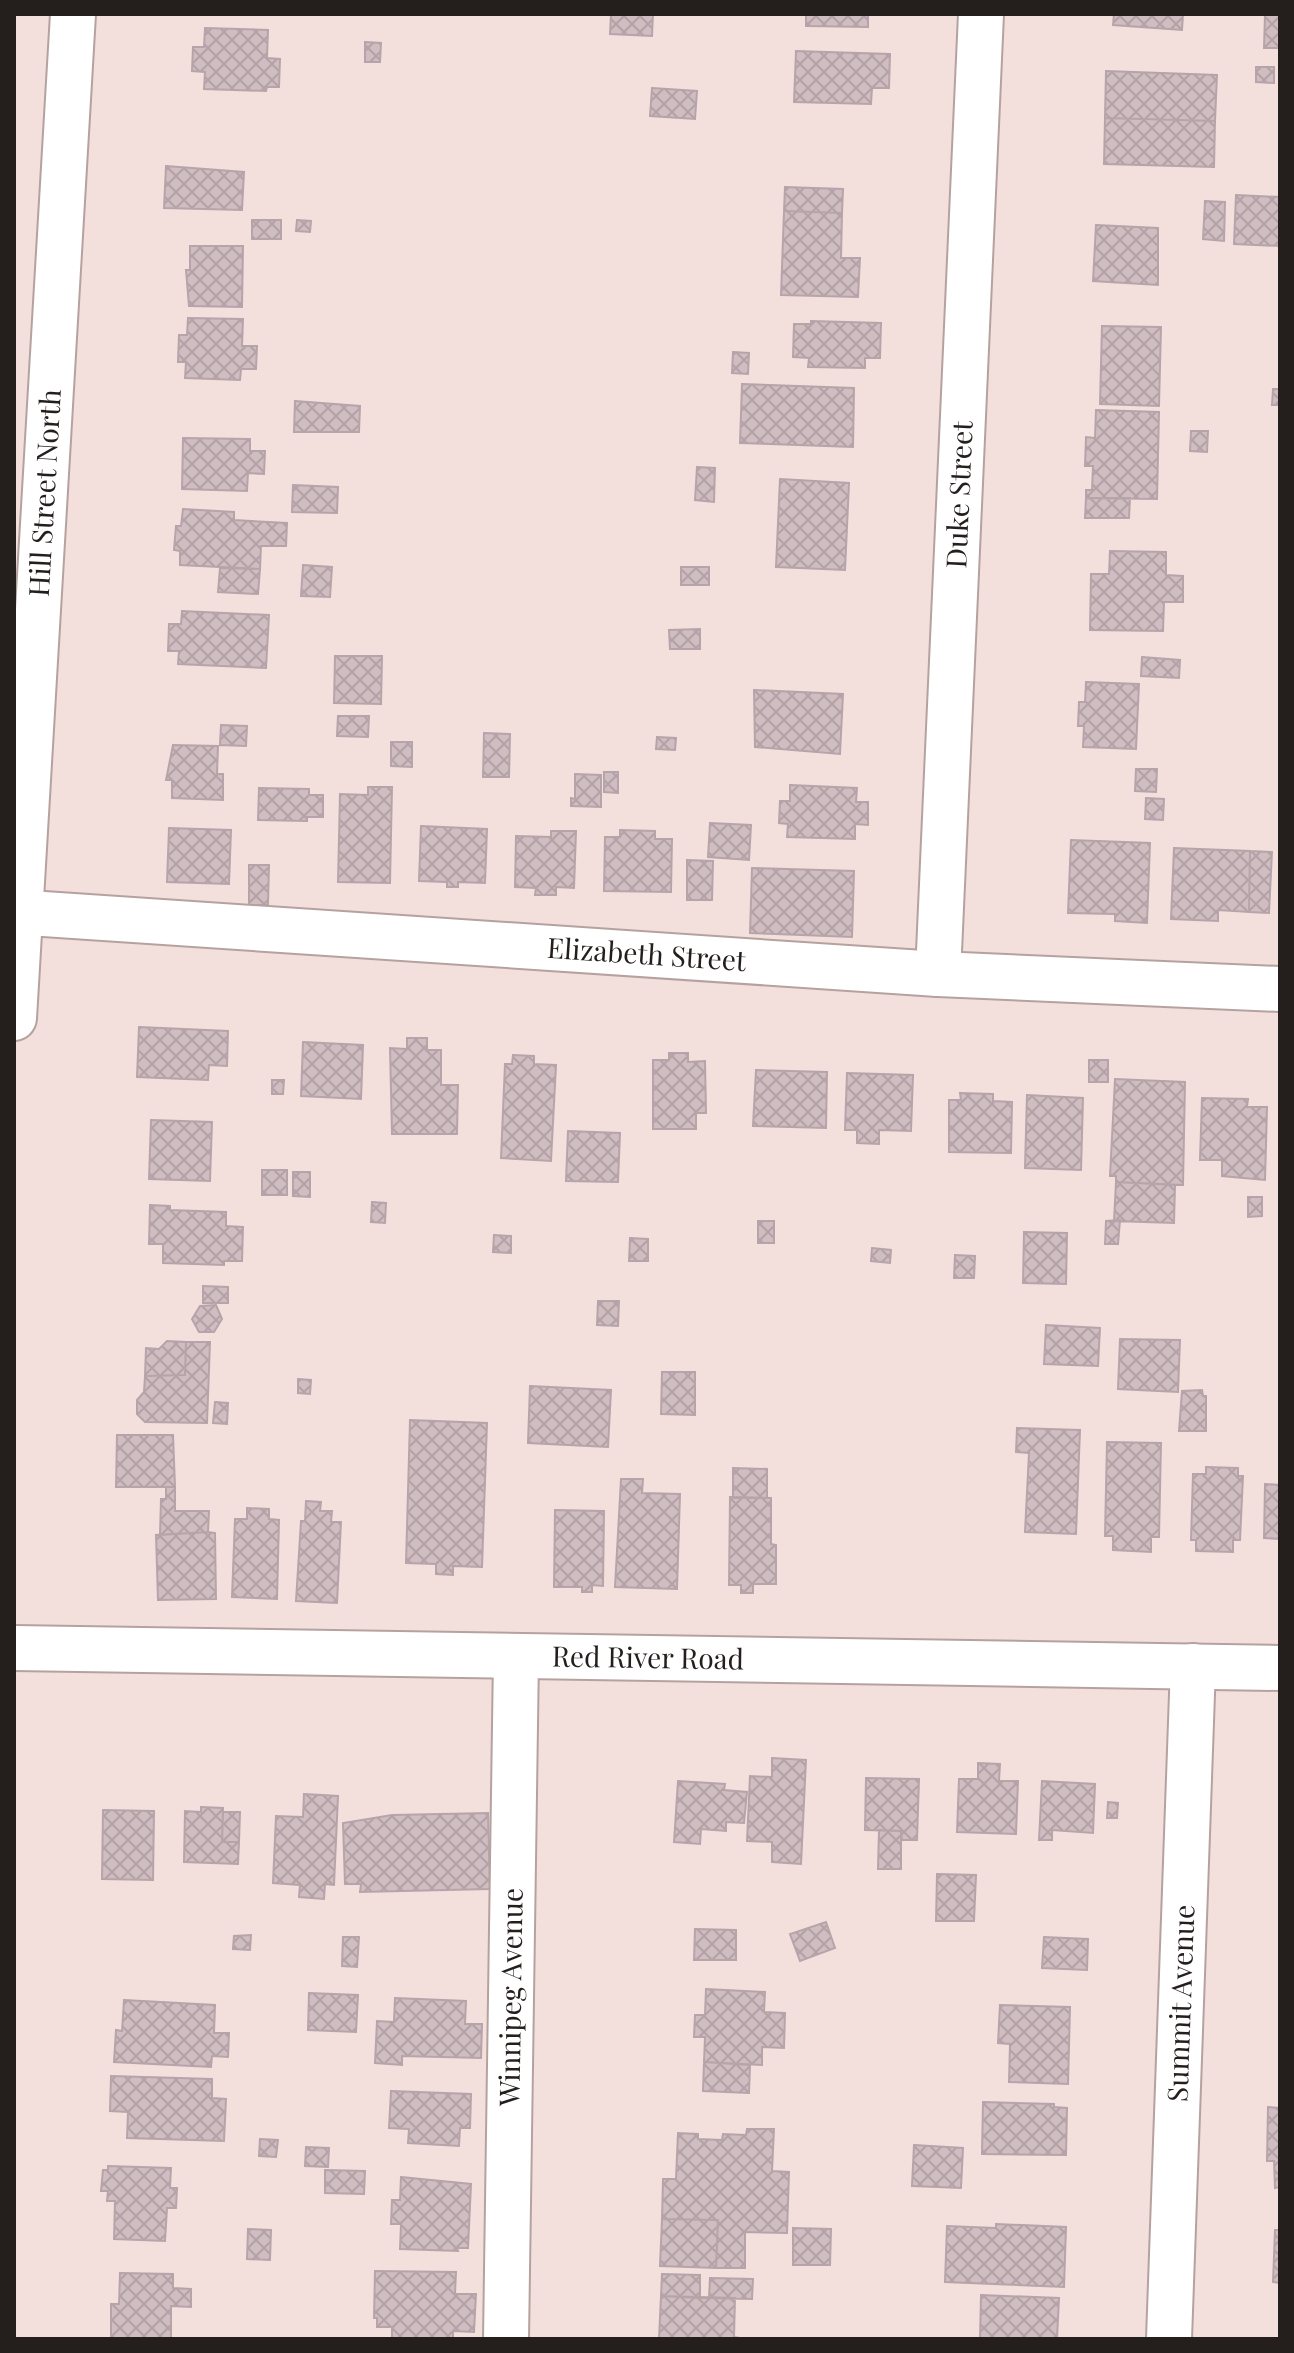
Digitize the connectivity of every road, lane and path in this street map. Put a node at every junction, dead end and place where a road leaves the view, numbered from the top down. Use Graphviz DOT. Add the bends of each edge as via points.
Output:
graph roads {
  1 [pos="73,14"];
  2 [pos="981,14"];
  3 [pos="18,912"];
  4 [pos="938,974"];
  5 [pos="1280,989"];
  6 [pos="14,1018"];
  7 [pos="14,1648"];
  8 [pos="516,1657"];
  9 [pos="1193,1666"];
  10 [pos="1280,1668"];
  11 [pos="506,2339"];
  12 [pos="1169,2339"];
  1 -- 3 [label="street, Hill Street North"];
  2 -- 4 [label="street, Duke Street"];
  3 -- 4 [label="street, Elizabeth Street"];
  3 -- 6 [label="street, Hill Street North"];
  4 -- 5 [label="street, Elizabeth Street"];
  7 -- 8 [label="street, Red River Road"];
  8 -- 9 [label="street, Red River Road"];
  8 -- 11 [label="street, Winnipeg Avenue"];
  9 -- 10 [label="street, Red River Road"];
  9 -- 12 [label="street, Summit Avenue"];
}
